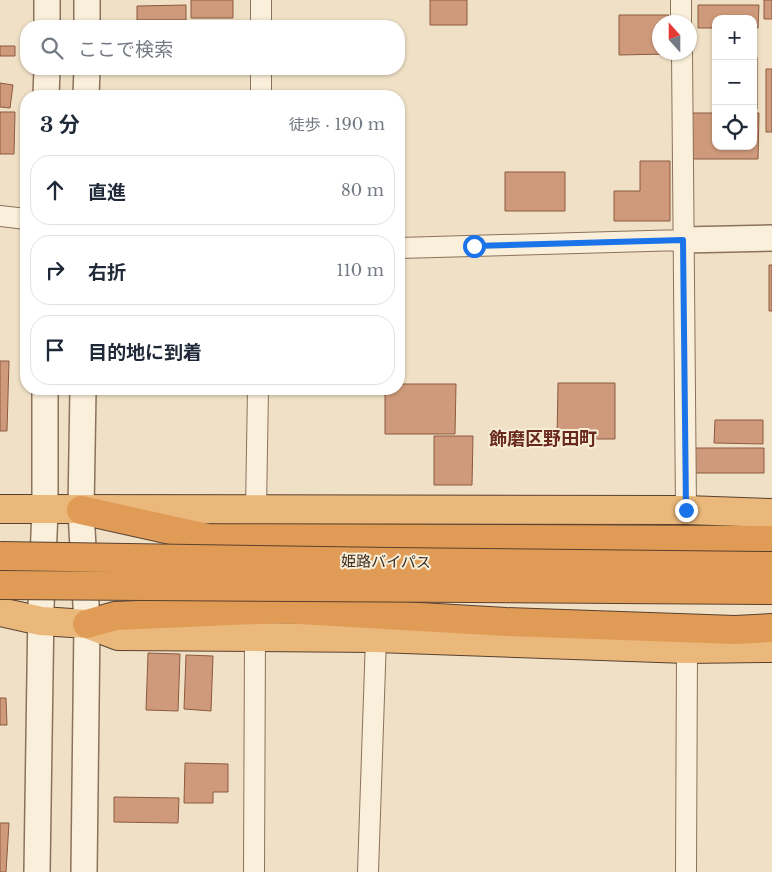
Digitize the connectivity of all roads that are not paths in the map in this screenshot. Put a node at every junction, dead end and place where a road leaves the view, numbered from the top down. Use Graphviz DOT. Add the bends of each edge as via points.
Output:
graph roads {
  1 [pos="47,0"];
  2 [pos="87,0"];
  3 [pos="261,0"];
  4 [pos="681,0"];
  5 [pos="681,15"];
  6 [pos="47,20"];
  7 [pos="87,20"];
  8 [pos="261,20"];
  9 [pos="682,60"];
  10 [pos="47,75"];
  11 [pos="86,75"];
  12 [pos="261,75"];
  13 [pos="46,90"];
  14 [pos="86,90"];
  15 [pos="261,90"];
  16 [pos="0,216"];
  17 [pos="20,218"];
  18 [pos="772,238"];
  19 [pos="683,240"];
  20 [pos="405,248"];
  21 [pos="45,395"];
  22 [pos="83,395"];
  23 [pos="258,395"];
  24 [pos="0,509"];
  25 [pos="45,510"];
  26 [pos="81,510"];
  27 [pos="256,510"];
  28 [pos="686,510"];
  29 [pos="772,513"];
  30 [pos="0,525"];
  31 [pos="772,540"];
  32 [pos="0,556"];
  33 [pos="772,566"];
  34 [pos="0,585"];
  35 [pos="772,590"];
  36 [pos="0,612"];
  37 [pos="41,621"];
  38 [pos="87,624"];
  39 [pos="0,626"];
  40 [pos="772,628"];
  41 [pos="255,636"];
  42 [pos="376,638"];
  43 [pos="772,648"];
  44 [pos="687,649"];
  45 [pos="37,872"];
  46 [pos="84,872"];
  47 [pos="254,872"];
  48 [pos="368,872"];
  49 [pos="686,872"];
  1 -- 6 [label="street"];
  2 -- 7 [label="street"];
  3 -- 8 [label="street"];
  4 -- 5 [label="street"];
  9 -- 19 [label="street"];
  10 -- 13 [label="street"];
  11 -- 14 [label="street"];
  12 -- 15 [label="street"];
  16 -- 17 [label="street"];
  18 -- 19 [label="street"];
  19 -- 20 [label="street"];
  19 -- 28 [label="street"];
  21 -- 25 [label="street"];
  22 -- 26 [label="street"];
  23 -- 27 [label="street"];
  24 -- 25 [label="highway"];
  25 -- 26 [label="highway"];
  25 -- 30 [label="highway"];
  25 -- 37 [label="street"];
  26 -- 27 [label="highway"];
  26 -- 31 [label="highway" via="206,538"];
  26 -- 38 [label="street"];
  27 -- 28 [label="highway"];
  28 -- 29 [label="highway"];
  32 -- 33 [label="highway, 姫路バイパス, bridge"];
  34 -- 35 [label="highway, 姫路バイパス, bridge"];
  36 -- 37 [label="highway"];
  37 -- 38 [label="highway"];
  37 -- 39 [label="highway"];
  37 -- 45 [label="street"];
  38 -- 40 [label="highway" via="115,616 282,609 506,622 735,630"];
  38 -- 41 [label="highway" via="118,636"];
  38 -- 46 [label="street"];
  41 -- 42 [label="highway"];
  41 -- 47 [label="street"];
  42 -- 44 [label="highway"];
  42 -- 48 [label="street"];
  43 -- 44 [label="highway"];
  44 -- 49 [label="street"];
}
